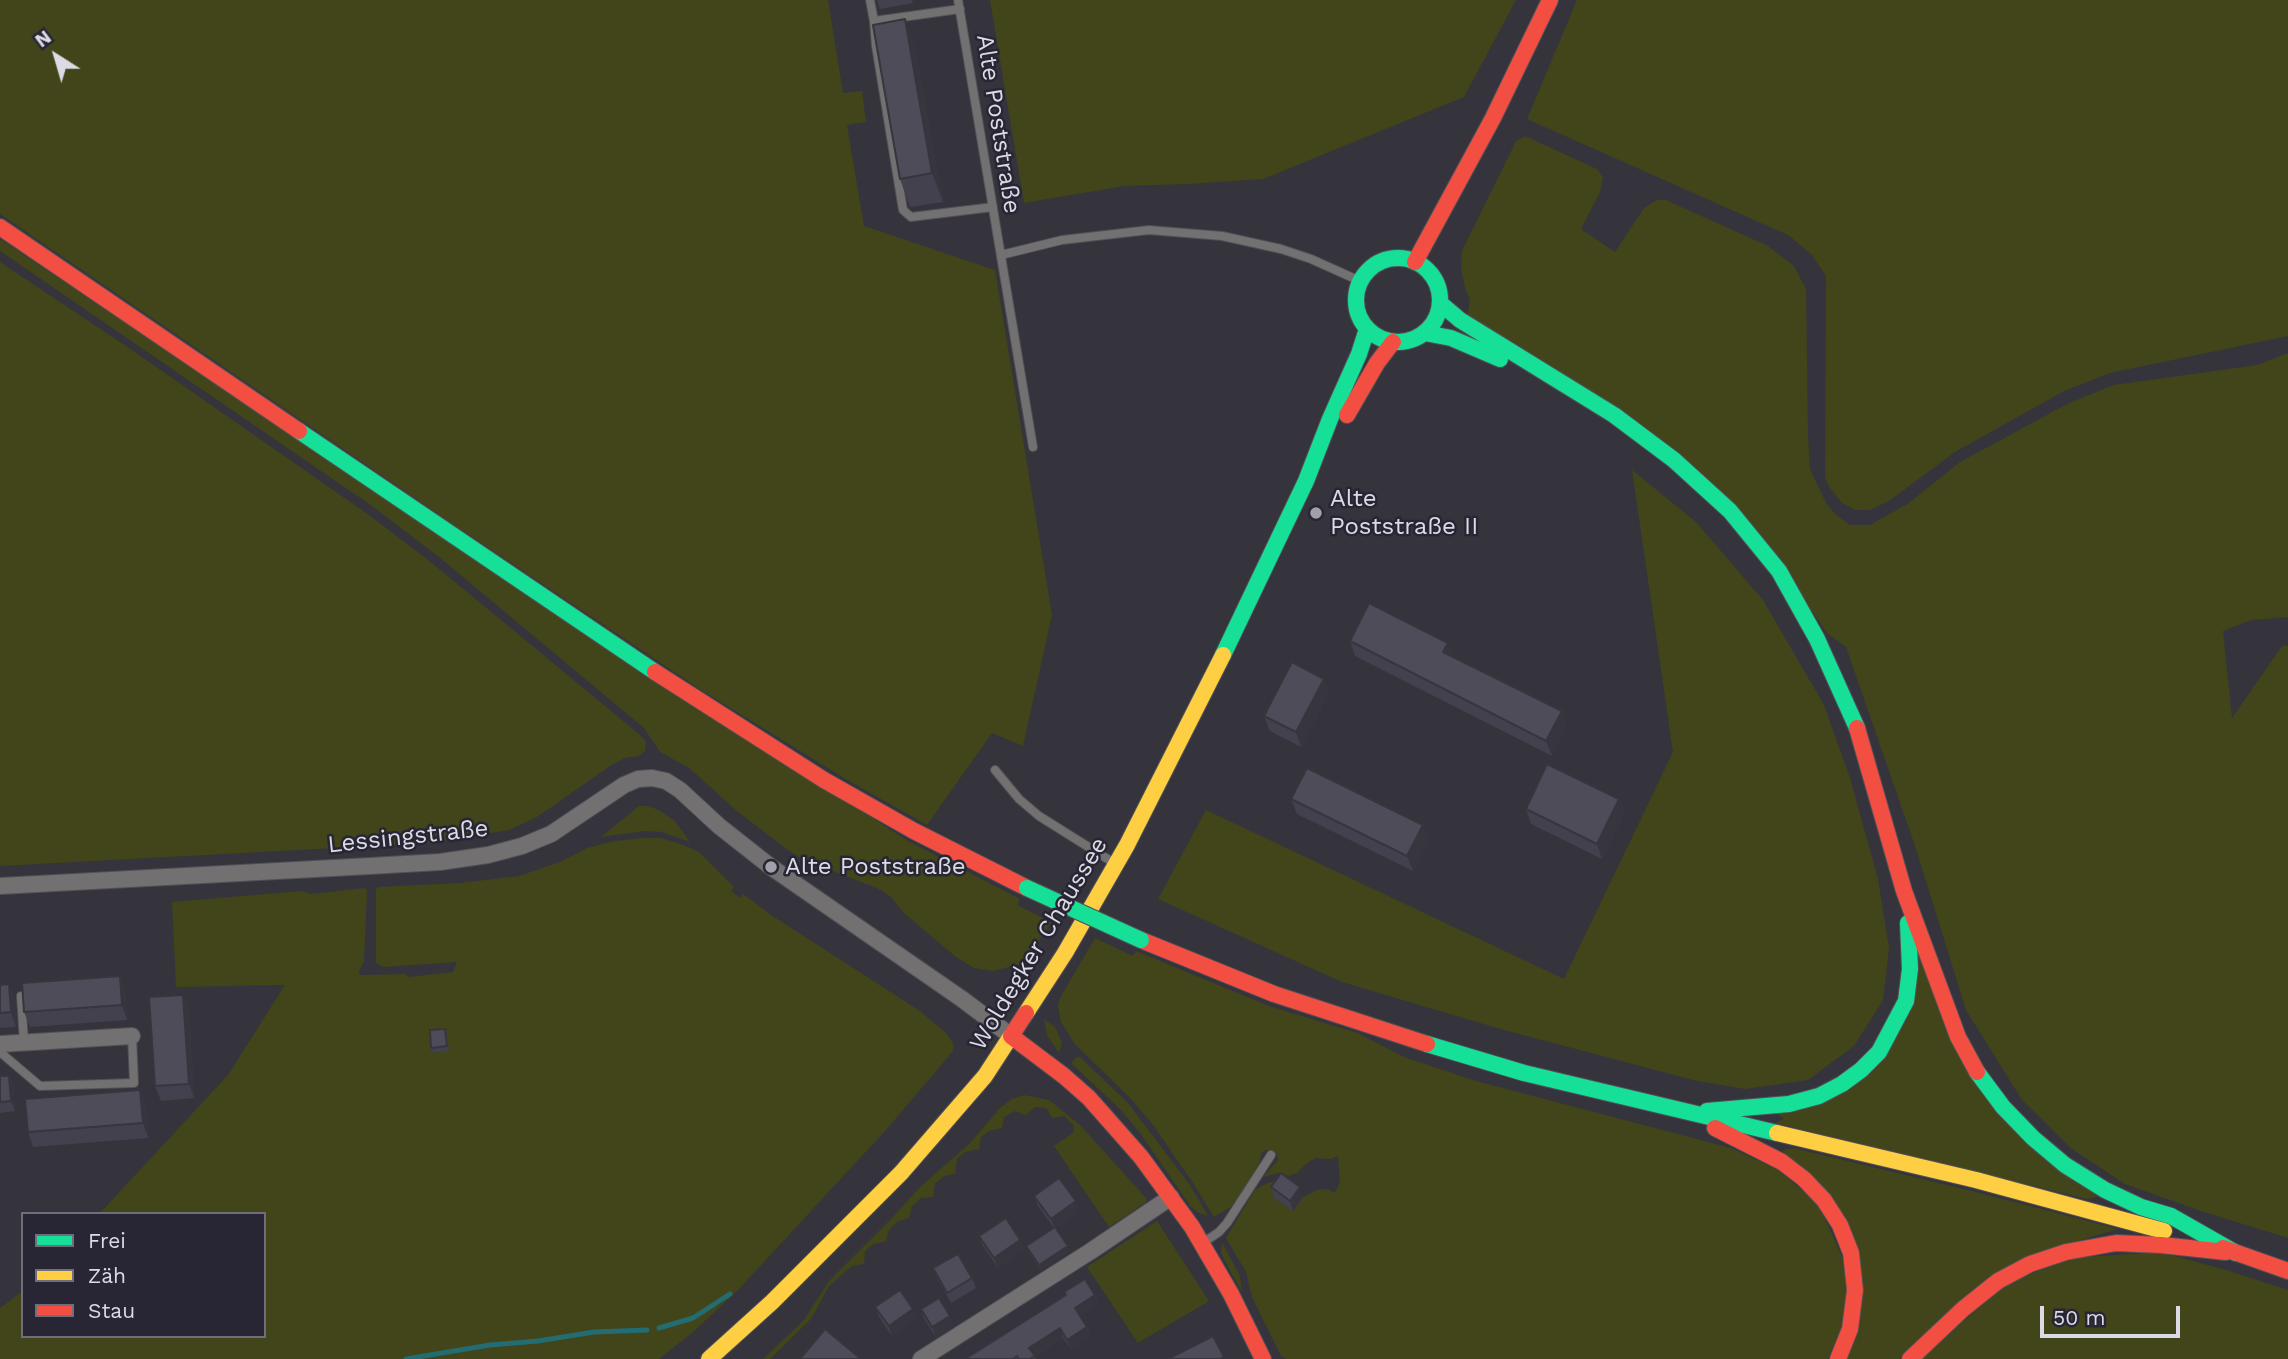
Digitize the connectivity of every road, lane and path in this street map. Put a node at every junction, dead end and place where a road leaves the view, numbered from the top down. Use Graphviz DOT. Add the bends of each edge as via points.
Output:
graph roads {
  1 [pos="870,0"];
  2 [pos="1550,0"];
  3 [pos="959,5"];
  4 [pos="874,21"];
  5 [pos="993,207"];
  6 [pos="0,227"];
  7 [pos="1001,254"];
  8 [pos="1415,262"];
  9 [pos="1360,281"];
  10 [pos="1440,303"];
  11 [pos="1367,329"];
  12 [pos="1424,333"];
  13 [pos="1394,342"];
  14 [pos="1571,389"];
  15 [pos="1034,447"];
  16 [pos="1306,481"];
  17 [pos="995,770"];
  18 [pos="1116,864"];
  19 [pos="0,886"];
  20 [pos="1904,891"];
  21 [pos="21,996"];
  22 [pos="132,1036"];
  23 [pos="1011,1036"];
  24 [pos="24,1043"];
  25 [pos="0,1044"];
  26 [pos="0,1052"];
  27 [pos="1690,1114"];
  28 [pos="1270,1156"];
  29 [pos="1171,1197"];
  30 [pos="1201,1244"];
  31 [pos="2236,1253"];
  32 [pos="2288,1271"];
  33 [pos="709,1359"];
  34 [pos="921,1359"];
  35 [pos="1262,1359"];
  36 [pos="1838,1359"];
  37 [pos="1910,1359"];
  1 -- 4 [label="lane"];
  2 -- 8 [label="main road"];
  3 -- 4 [label="lane"];
  3 -- 5 [label="lane, Alte Poststraße"];
  4 -- 5 [label="lane" via="903,210 911,217"];
  5 -- 7 [label="lane, Alte Poststraße"];
  6 -- 27 [label="main road, bridge" via="626,654 824,780 914,831 1141,940 1274,994 1524,1073"];
  7 -- 9 [label="lane, Alte Poststraße" via="1062,240 1149,230 1222,236 1281,249"];
  7 -- 15 [label="lane, Alte Poststraße"];
  8 -- 9 [label="main road" via="1391,259 1379,263"];
  8 -- 10 [label="main road" via="1436,282"];
  9 -- 11 [label="main road" via="1357,309"];
  10 -- 12 [label="main road"];
  10 -- 14 [label="main road"];
  11 -- 13 [label="main road"];
  11 -- 16 [label="main road, Woldegker Chaussee"];
  12 -- 13 [label="main road"];
  12 -- 14 [label="main road" via="1451,338"];
  13 -- 16 [label="main road, Woldegker Chaussee"];
  14 -- 20 [label="main road" via="1675,460 1730,511 1779,571 1856,724"];
  16 -- 18 [label="main road, Woldegker Chaussee"];
  17 -- 18 [label="lane" via="1039,816"];
  18 -- 23 [label="main road, Woldegker Chaussee"];
  19 -- 23 [label="street, Lessingstraße" via="440,862 488,855 551,834 624,785 652,778 680,790 771,867"];
  20 -- 27 [label="main road" via="1910,970 1906,1001 1884,1044 1861,1070 1819,1096 1789,1104"];
  20 -- 31 [label="main road" via="1958,1037 2003,1107 2065,1165"];
  21 -- 24 [label="lane"];
  22 -- 24 [label="street"];
  22 -- 26 [label="lane" via="134,1083 40,1086"];
  23 -- 29 [label="main road" via="1089,1098"];
  23 -- 33 [label="main road, Woldegker Chaussee" via="977,1086 901,1173"];
  24 -- 25 [label="street"];
  27 -- 31 [label="main road" via="1976,1180"];
  27 -- 36 [label="main road" via="1782,1162 1824,1200 1840,1224 1851,1254 1855,1290 1850,1329"];
  28 -- 30 [label="lane" via="1227,1223"];
  29 -- 30 [label="main road"];
  29 -- 34 [label="street"];
  30 -- 35 [label="main road"];
  31 -- 32 [label="main road"];
  31 -- 37 [label="main road" via="2116,1243 2066,1252 1998,1281"];
}
